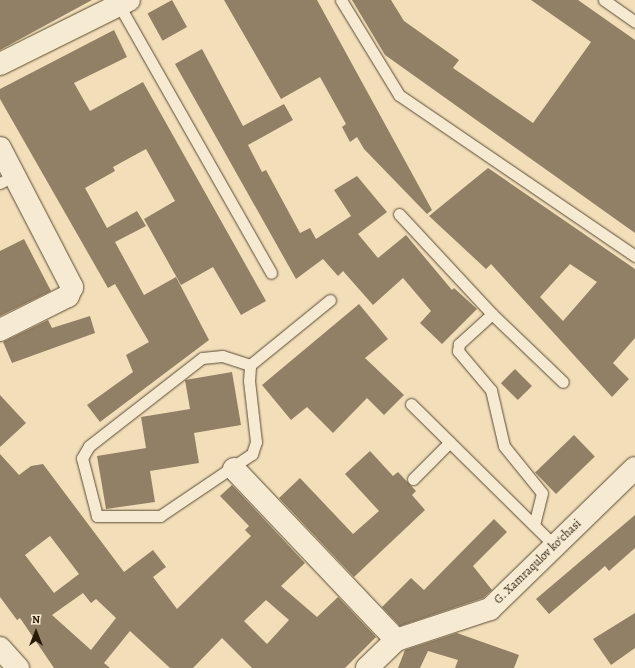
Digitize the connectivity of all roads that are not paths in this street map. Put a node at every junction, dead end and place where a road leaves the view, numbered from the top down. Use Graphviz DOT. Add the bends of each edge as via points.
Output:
graph roads {
  1 [pos="340,0"];
  2 [pos="604,0"];
  3 [pos="124,3"];
  4 [pos="635,22"];
  5 [pos="0,64"];
  6 [pos="0,148"];
  7 [pos="8,179"];
  8 [pos="399,214"];
  9 [pos="635,256"];
  10 [pos="271,273"];
  11 [pos="330,300"];
  12 [pos="492,314"];
  13 [pos="0,330"];
  14 [pos="250,365"];
  15 [pos="563,382"];
  16 [pos="411,404"];
  17 [pos="450,442"];
  18 [pos="635,468"];
  19 [pos="234,469"];
  20 [pos="413,479"];
  21 [pos="534,525"];
  22 [pos="555,546"];
  23 [pos="396,640"];
  24 [pos="0,648"];
  25 [pos="18,668"];
  26 [pos="366,668"];
  1 -- 9 [label="lane" via="399,95"];
  2 -- 4 [label="lane"];
  3 -- 5 [label="street"];
  3 -- 10 [label="lane"];
  6 -- 7 [label="street"];
  7 -- 13 [label="street" via="70,279 72,291"];
  8 -- 12 [label="lane"];
  11 -- 14 [label="lane"];
  12 -- 15 [label="lane"];
  12 -- 21 [label="lane" via="458,344 458,351 491,390 504,446 542,493"];
  14 -- 19 [label="lane" via="248,381 256,442 252,454"];
  14 -- 19 [label="lane" via="222,356 202,358 89,446 82,458 94,510 100,518 160,516"];
  16 -- 17 [label="lane"];
  17 -- 20 [label="lane"];
  17 -- 21 [label="lane"];
  18 -- 22 [label="street, G. Xamraqulov koʻchasi"];
  19 -- 23 [label="street"];
  21 -- 22 [label="lane"];
  22 -- 23 [label="street, G. Xamraqulov koʻchasi" via="490,609"];
  23 -- 26 [label="street, G. Xamraqulov koʻchasi"];
  24 -- 25 [label="street"];
}
